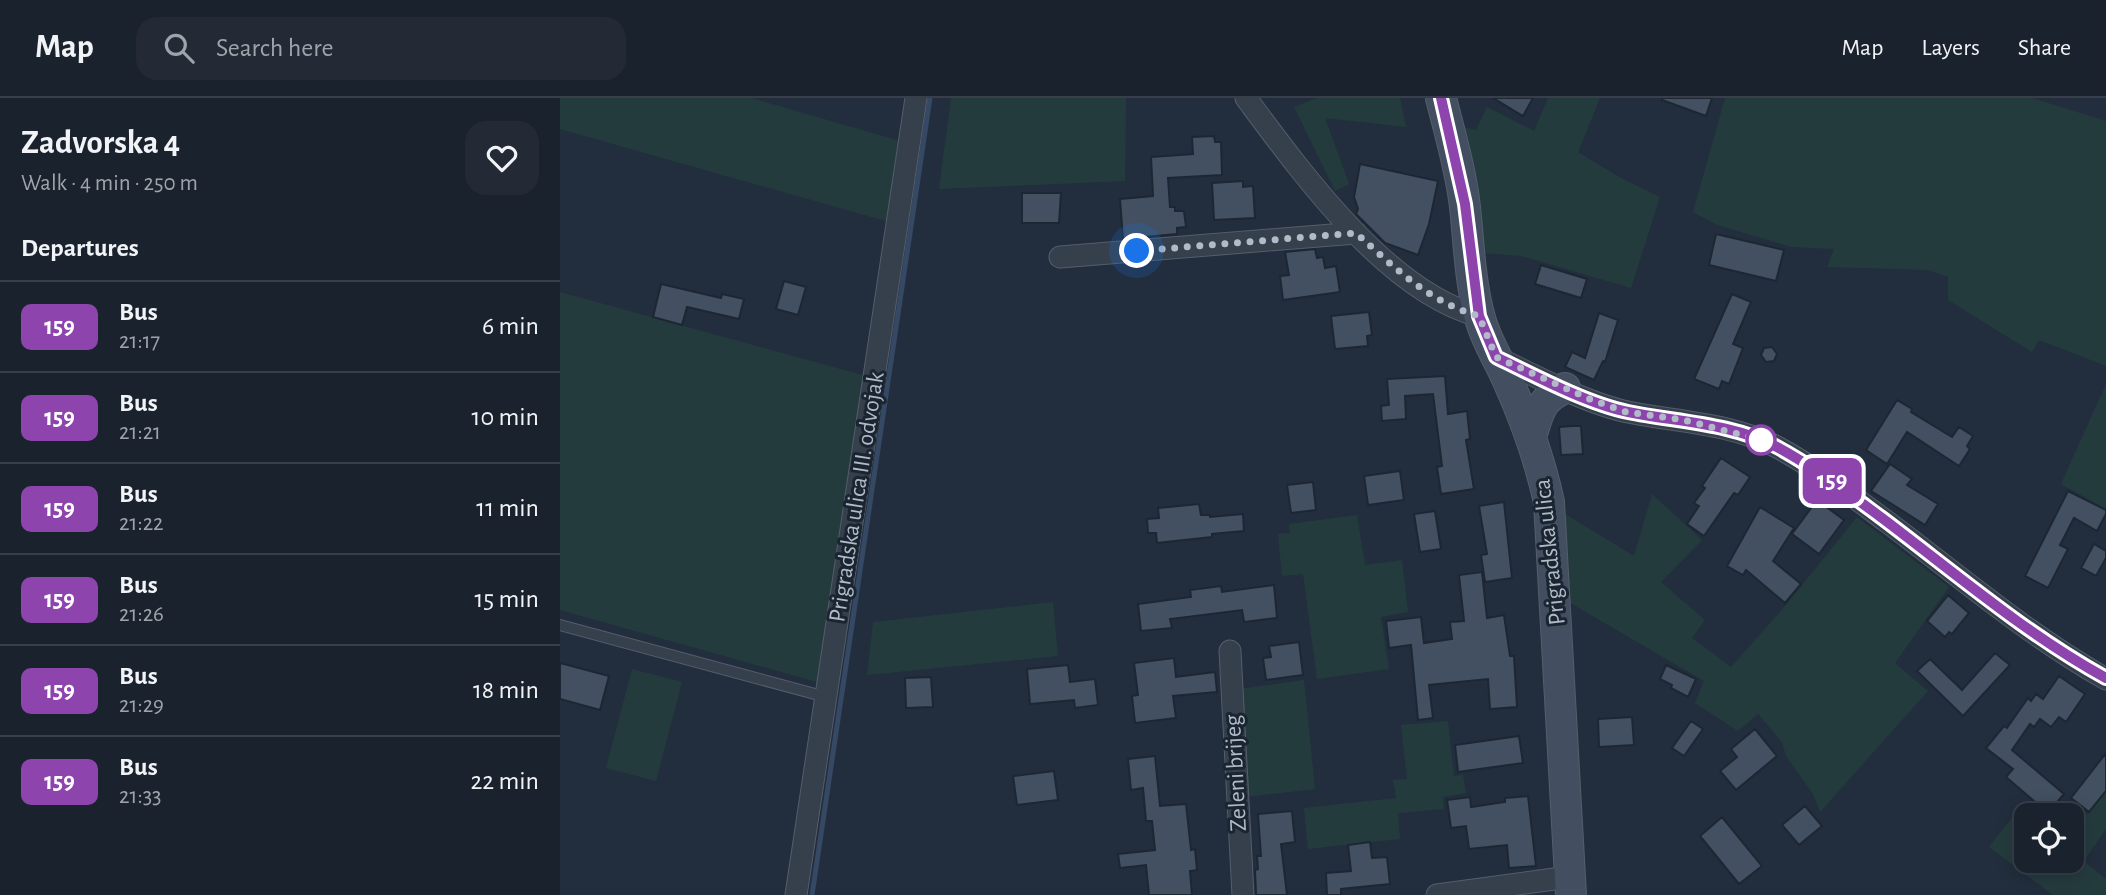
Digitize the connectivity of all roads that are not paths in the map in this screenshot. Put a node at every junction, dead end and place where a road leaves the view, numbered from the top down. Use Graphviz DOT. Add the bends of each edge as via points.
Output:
graph roads {
  1 [pos="916,98"];
  2 [pos="1246,98"];
  3 [pos="1441,98"];
  4 [pos="1356,233"];
  5 [pos="1060,257"];
  6 [pos="1479,316"];
  7 [pos="1496,357"];
  8 [pos="1565,388"];
  9 [pos="1531,437"];
  10 [pos="560,625"];
  11 [pos="1230,651"];
  12 [pos="2106,678"];
  13 [pos="826,697"];
  14 [pos="1570,886"];
  15 [pos="796,895"];
  16 [pos="1243,895"];
  17 [pos="1437,895"];
  1 -- 13 [label="street, Prigradska ulica III. odvojak"];
  2 -- 4 [label="street" via="1314,188"];
  3 -- 6 [label="main road, Prigradska ulica" via="1465,204"];
  4 -- 5 [label="street"];
  4 -- 6 [label="street" via="1438,300"];
  6 -- 7 [label="main road, Prigradska ulica"];
  7 -- 8 [label="street"];
  7 -- 9 [label="main road, Prigradska ulica"];
  8 -- 9 [label="main road" via="1542,404"];
  8 -- 12 [label="street" via="1626,412 1732,430 1776,447 1846,490 2004,610"];
  9 -- 14 [label="main road, Prigradska ulica" via="1549,502"];
  10 -- 13 [label="lane"];
  11 -- 16 [label="street, Zeleni brijeg"];
  13 -- 15 [label="street, Prigradska ulica III. odvojak"];
  14 -- 17 [label="street"];
}
